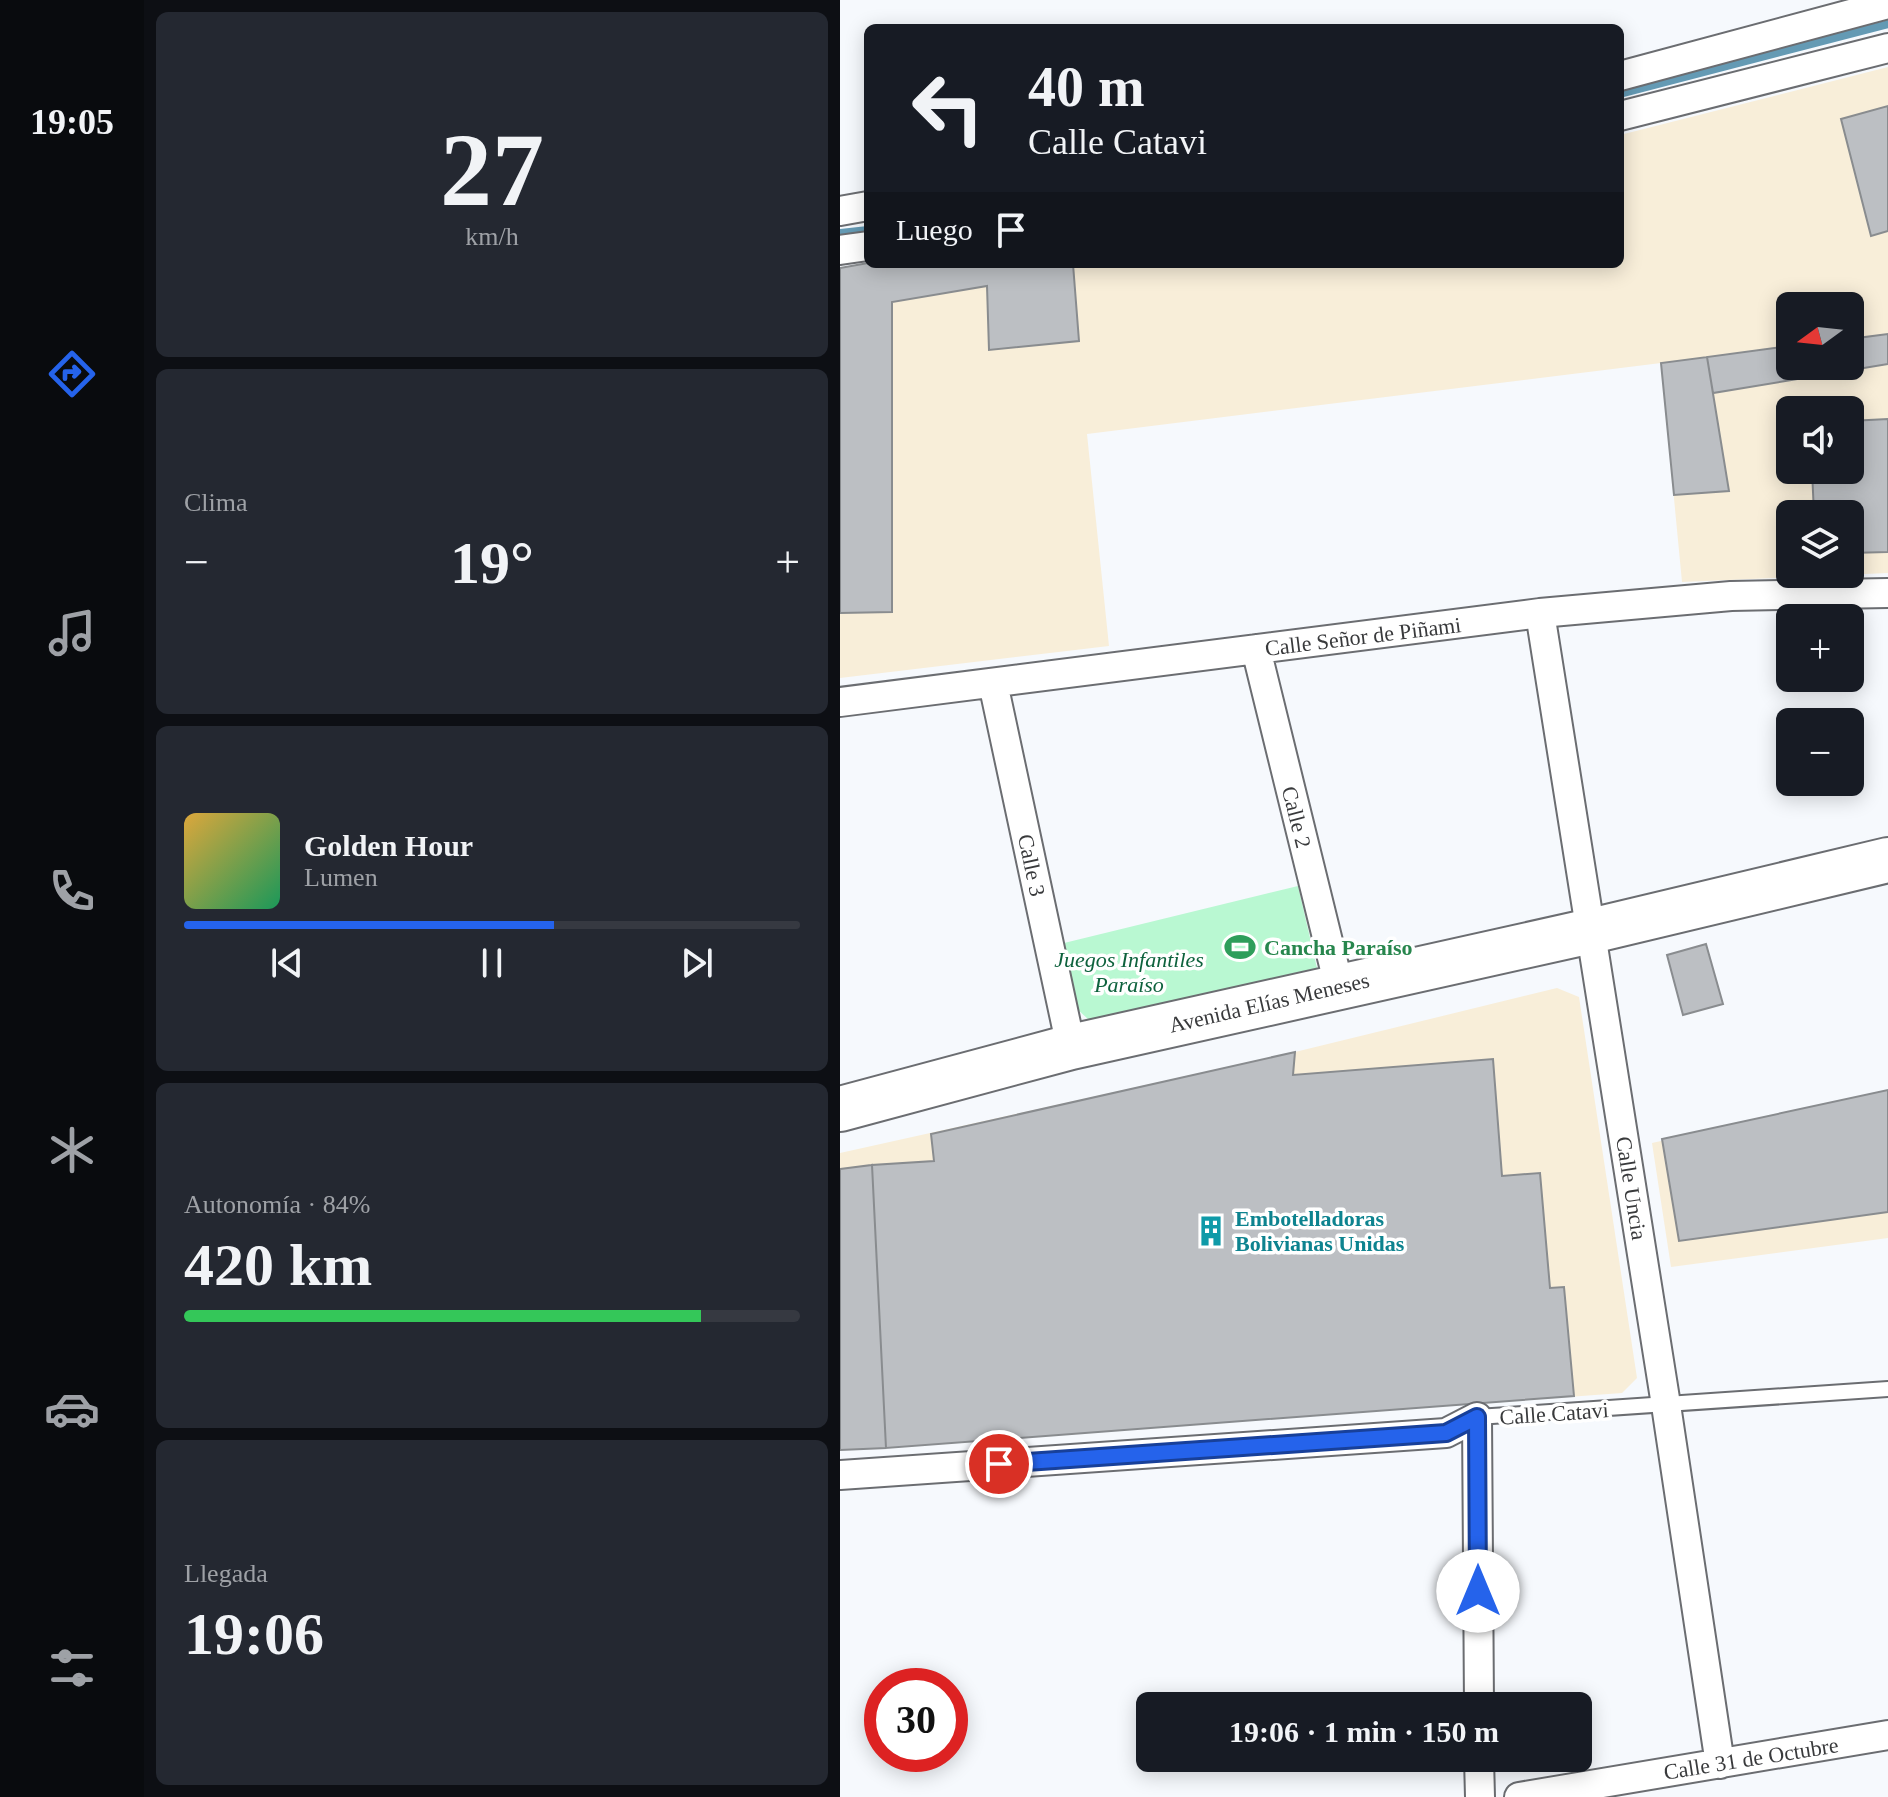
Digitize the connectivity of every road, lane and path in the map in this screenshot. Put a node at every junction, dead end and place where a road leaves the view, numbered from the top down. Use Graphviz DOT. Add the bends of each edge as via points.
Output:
graph roads {
  1 [pos="1888,4"];
  2 [pos="1888,48"];
  3 [pos="1624,75"];
  4 [pos="1624,115"];
  5 [pos="864,207"];
  6 [pos="840,211"];
  7 [pos="864,247"];
  8 [pos="840,250"];
  9 [pos="1888,593"];
  10 [pos="1540,613"];
  11 [pos="1256,649"];
  12 [pos="993,683"];
  13 [pos="840,702"];
  14 [pos="1888,860"];
  15 [pos="1591,931"];
  16 [pos="1339,986"];
  17 [pos="1071,1047"];
  18 [pos="840,1109"];
  19 [pos="1888,1389"];
  20 [pos="1666,1405"];
  21 [pos="1477,1417"];
  22 [pos="840,1475"];
  23 [pos="1479,1692"];
  24 [pos="1888,1735"];
  25 [pos="1720,1764"];
  26 [pos="1479,1772"];
  27 [pos="1480,1797"];
  28 [pos="1519,1797"];
  1 -- 3 [label="street"];
  2 -- 4 [label="street"];
  5 -- 6 [label="street"];
  7 -- 8 [label="street"];
  9 -- 10 [label="street, Calle Señor de Piñami" via="1731,596"];
  10 -- 11 [label="street, Calle Señor de Piñami"];
  10 -- 15 [label="street, Calle Uncia"];
  11 -- 12 [label="street, Calle Señor de Piñami"];
  11 -- 16 [label="street, Calle 2"];
  12 -- 13 [label="street, Calle Señor de Piñami"];
  12 -- 17 [label="street, Calle 3"];
  14 -- 15 [label="main road, Avenida Elías Meneses"];
  15 -- 16 [label="main road, Avenida Elías Meneses"];
  15 -- 20 [label="street, Calle Uncia"];
  16 -- 17 [label="main road, Avenida Elías Meneses"];
  17 -- 18 [label="main road, Avenida Elías Meneses"];
  19 -- 20 [label="lane, Calle Catavi"];
  20 -- 21 [label="lane, Calle Catavi"];
  20 -- 25 [label="street, Calle Uncia"];
  21 -- 22 [label="street, Calle Catavi" via="1446,1433"];
  21 -- 23 [label="street"];
  24 -- 25 [label="street, Calle 31 de Octubre"];
  25 -- 28 [label="street, Calle 31 de Octubre"];
  26 -- 27 [label="street"];
}
